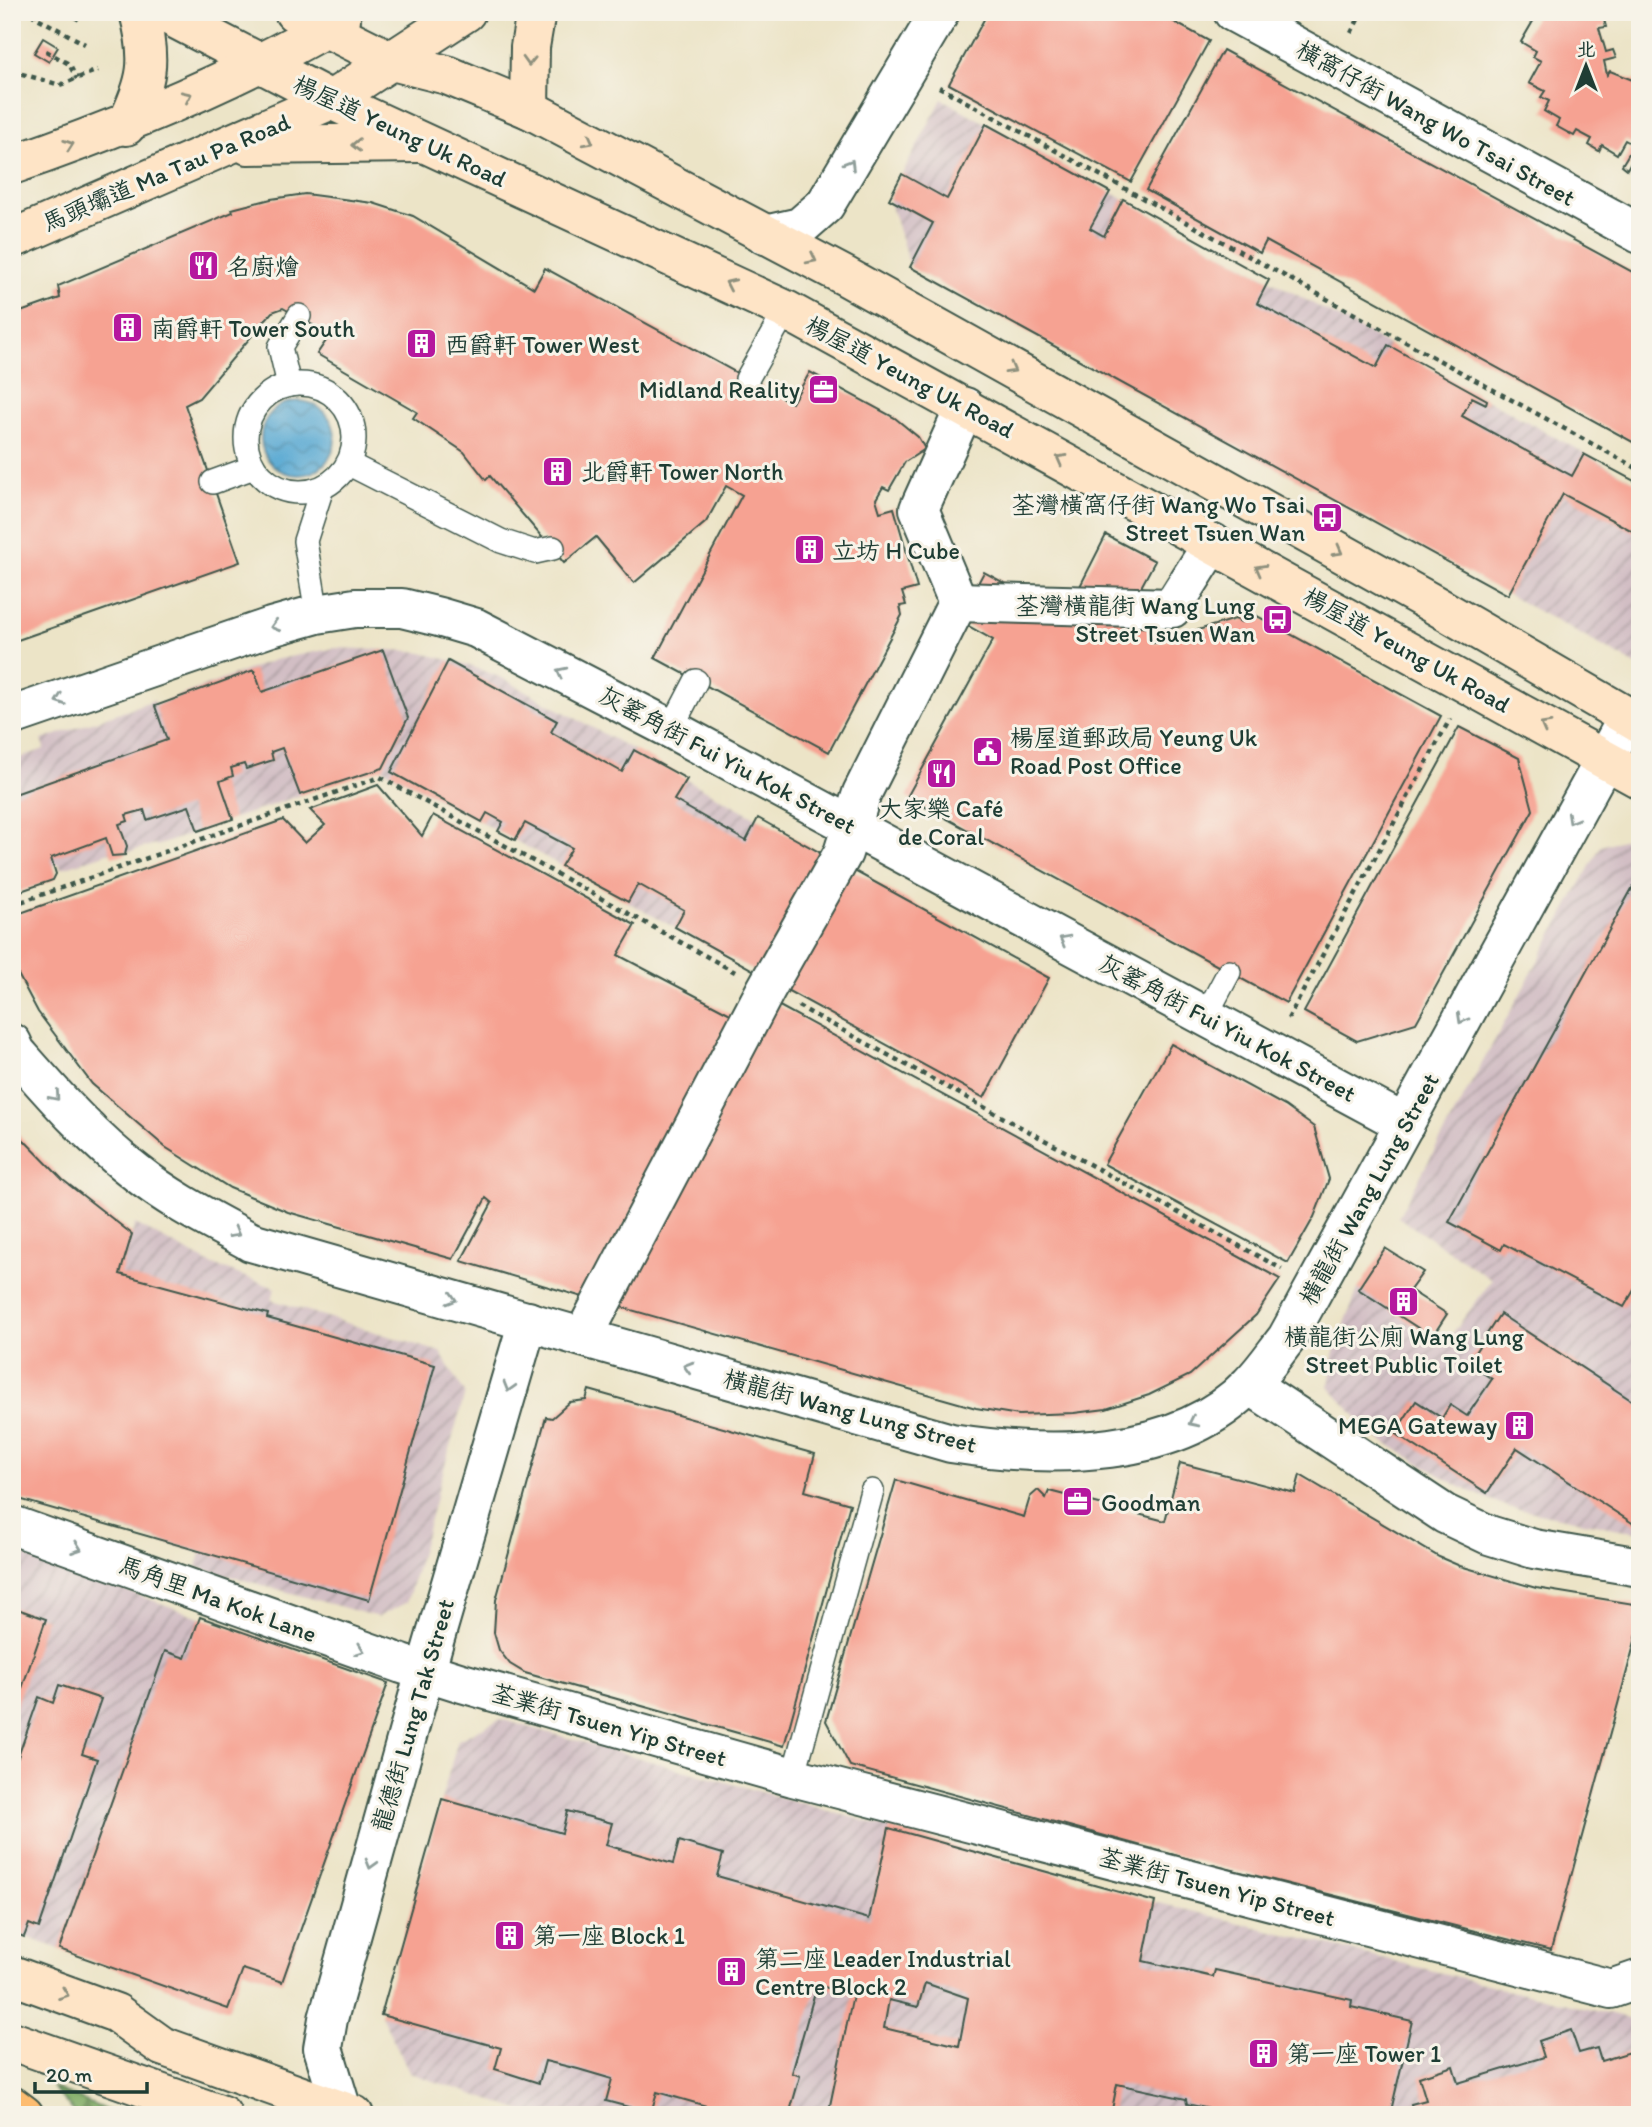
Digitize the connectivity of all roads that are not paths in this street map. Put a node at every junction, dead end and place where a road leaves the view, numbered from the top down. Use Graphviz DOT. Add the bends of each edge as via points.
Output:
graph roads {
  1 [pos="139,12"];
  2 [pos="162,12"];
  3 [pos="466,12"];
  4 [pos="536,12"];
  5 [pos="940,12"];
  6 [pos="1233,12"];
  7 [pos="324,18"];
  8 [pos="392,61"];
  9 [pos="259,63"];
  10 [pos="331,100"];
  11 [pos="529,109"];
  12 [pos="126,126"];
  13 [pos="424,143"];
  14 [pos="224,146"];
  15 [pos="12,165"];
  16 [pos="1640,234"];
  17 [pos="765,235"];
  18 [pos="12,239"];
  19 [pos="786,310"];
  20 [pos="299,316"];
  21 [pos="747,379"];
  22 [pos="289,385"];
  23 [pos="965,407"];
  24 [pos="349,464"];
  25 [pos="254,467"];
  26 [pos="213,482"];
  27 [pos="322,488"];
  28 [pos="1213,543"];
  29 [pos="553,548"];
  30 [pos="958,602"];
  31 [pos="317,614"];
  32 [pos="696,681"];
  33 [pos="12,716"];
  34 [pos="1634,721"];
  35 [pos="671,729"];
  36 [pos="1605,759"];
  37 [pos="1640,779"];
  38 [pos="852,826"];
  39 [pos="1229,972"];
  40 [pos="1205,1017"];
  41 [pos="14,1050"];
  42 [pos="1405,1124"];
  43 [pos="528,1321"];
  44 [pos="583,1337"];
  45 [pos="1250,1385"];
  46 [pos="872,1491"];
  47 [pos="12,1525"];
  48 [pos="1640,1567"];
  49 [pos="425,1672"];
  50 [pos="793,1777"];
  51 [pos="12,1975"];
  52 [pos="1640,1979"];
  53 [pos="12,2041"];
  54 [pos="12,2106"];
  55 [pos="348,2112"];
  56 [pos="24,2115"];
  57 [pos="222,2115"];
  1 -- 12 [label="main road" via="148,66"];
  2 -- 9 [label="main road, 楊屋道 Yeung Uk Road"];
  3 -- 8 [label="main road, 馬頭壩道 Ma Tau Pa Road"];
  4 -- 11 [label="main road, one-way"];
  17 -- 5 [label="street, one-way" via="800,226 825,205"];
  6 -- 16 [label="street, 橫窩仔街 Wang Wo Tsai Street"];
  7 -- 8 [label="main road, 楊屋道 Yeung Uk Road"];
  7 -- 9 [label="main road"];
  8 -- 10 [label="main road, 馬頭壩道 Ma Tau Pa Road"];
  8 -- 11 [label="main road, 楊屋道 Yeung Uk Road" via="447,75"];
  9 -- 10 [label="main road, 楊屋道 Yeung Uk Road"];
  12 -- 9 [label="main road, one-way"];
  10 -- 13 [label="main road, 楊屋道 Yeung Uk Road"];
  10 -- 14 [label="main road, 馬頭壩道 Ma Tau Pa Road"];
  11 -- 17 [label="main road, 楊屋道 Yeung Uk Road, one-way"];
  15 -- 12 [label="main road, one-way"];
  13 -- 14 [label="main road, one-way"];
  19 -- 13 [label="main road, 楊屋道 Yeung Uk Road, one-way"];
  14 -- 18 [label="main road, 馬頭壩道 Ma Tau Pa Road"];
  17 -- 34 [label="main road, 楊屋道 Yeung Uk Road, one-way" via="1240,496"];
  19 -- 21 [label="lane"];
  19 -- 23 [label="main road, 楊屋道 Yeung Uk Road"];
  20 -- 22 [label="lane" via="280,347"];
  22 -- 24 [label="lane" via="323,388 349,412 355,446"];
  22 -- 25 [label="lane" via="272,391 250,416 245,433"];
  28 -- 23 [label="main road, 楊屋道 Yeung Uk Road, one-way"];
  23 -- 30 [label="street" via="919,509"];
  24 -- 27 [label="lane"];
  24 -- 29 [label="lane" via="501,541 535,552"];
  25 -- 26 [label="lane"];
  25 -- 27 [label="lane" via="276,488 291,492"];
  27 -- 31 [label="lane" via="305,541"];
  28 -- 30 [label="street" via="1172,608"];
  36 -- 28 [label="main road, 楊屋道 Yeung Uk Road, one-way"];
  30 -- 38 [label="street" via="862,793"];
  31 -- 33 [label="street, 灰窰角街 Fui Yiu Kok Street, one-way"];
  35 -- 31 [label="street, 灰窰角街 Fui Yiu Kok Street, one-way" via="464,624 402,608"];
  32 -- 35 [label="lane"];
  34 -- 36 [label="street, 橫龍街 Wang Lung Street"];
  35 -- 38 [label="street, 灰窰角街 Fui Yiu Kok Street"];
  36 -- 37 [label="main road, 楊屋道 Yeung Uk Road"];
  36 -- 42 [label="street, 橫龍街 Wang Lung Street, one-way"];
  40 -- 38 [label="street, 灰窰角街 Fui Yiu Kok Street, one-way"];
  38 -- 44 [label="street" via="843,853"];
  39 -- 40 [label="lane"];
  40 -- 42 [label="street, 灰窰角街 Fui Yiu Kok Street"];
  41 -- 43 [label="street, 橫龍街 Wang Lung Street, one-way" via="71,1115 138,1174 251,1242"];
  42 -- 45 [label="street, 橫龍街 Wang Lung Street" via="1287,1338"];
  43 -- 44 [label="street, 橫龍街 Wang Lung Street"];
  43 -- 49 [label="street, 龍德街 Lung Tak Street, one-way"];
  45 -- 44 [label="street, 橫龍街 Wang Lung Street, one-way" via="1191,1425 1135,1443 1068,1453 1004,1451 951,1443"];
  45 -- 48 [label="street" via="1445,1514 1489,1535 1534,1549"];
  46 -- 50 [label="lane"];
  47 -- 49 [label="street, 馬角里 Ma Kok Lane, one-way"];
  49 -- 50 [label="street, 荃業街 Tsuen Yip Street"];
  49 -- 55 [label="street, 龍德街 Lung Tak Street, one-way" via="328,2019 323,2048"];
  50 -- 52 [label="street, 荃業街 Tsuen Yip Street" via="1611,1989"];
  51 -- 55 [label="main road, one-way" via="116,2013 162,2046"];
  53 -- 57 [label="main road"];
  54 -- 56 [label="highway"];
}
